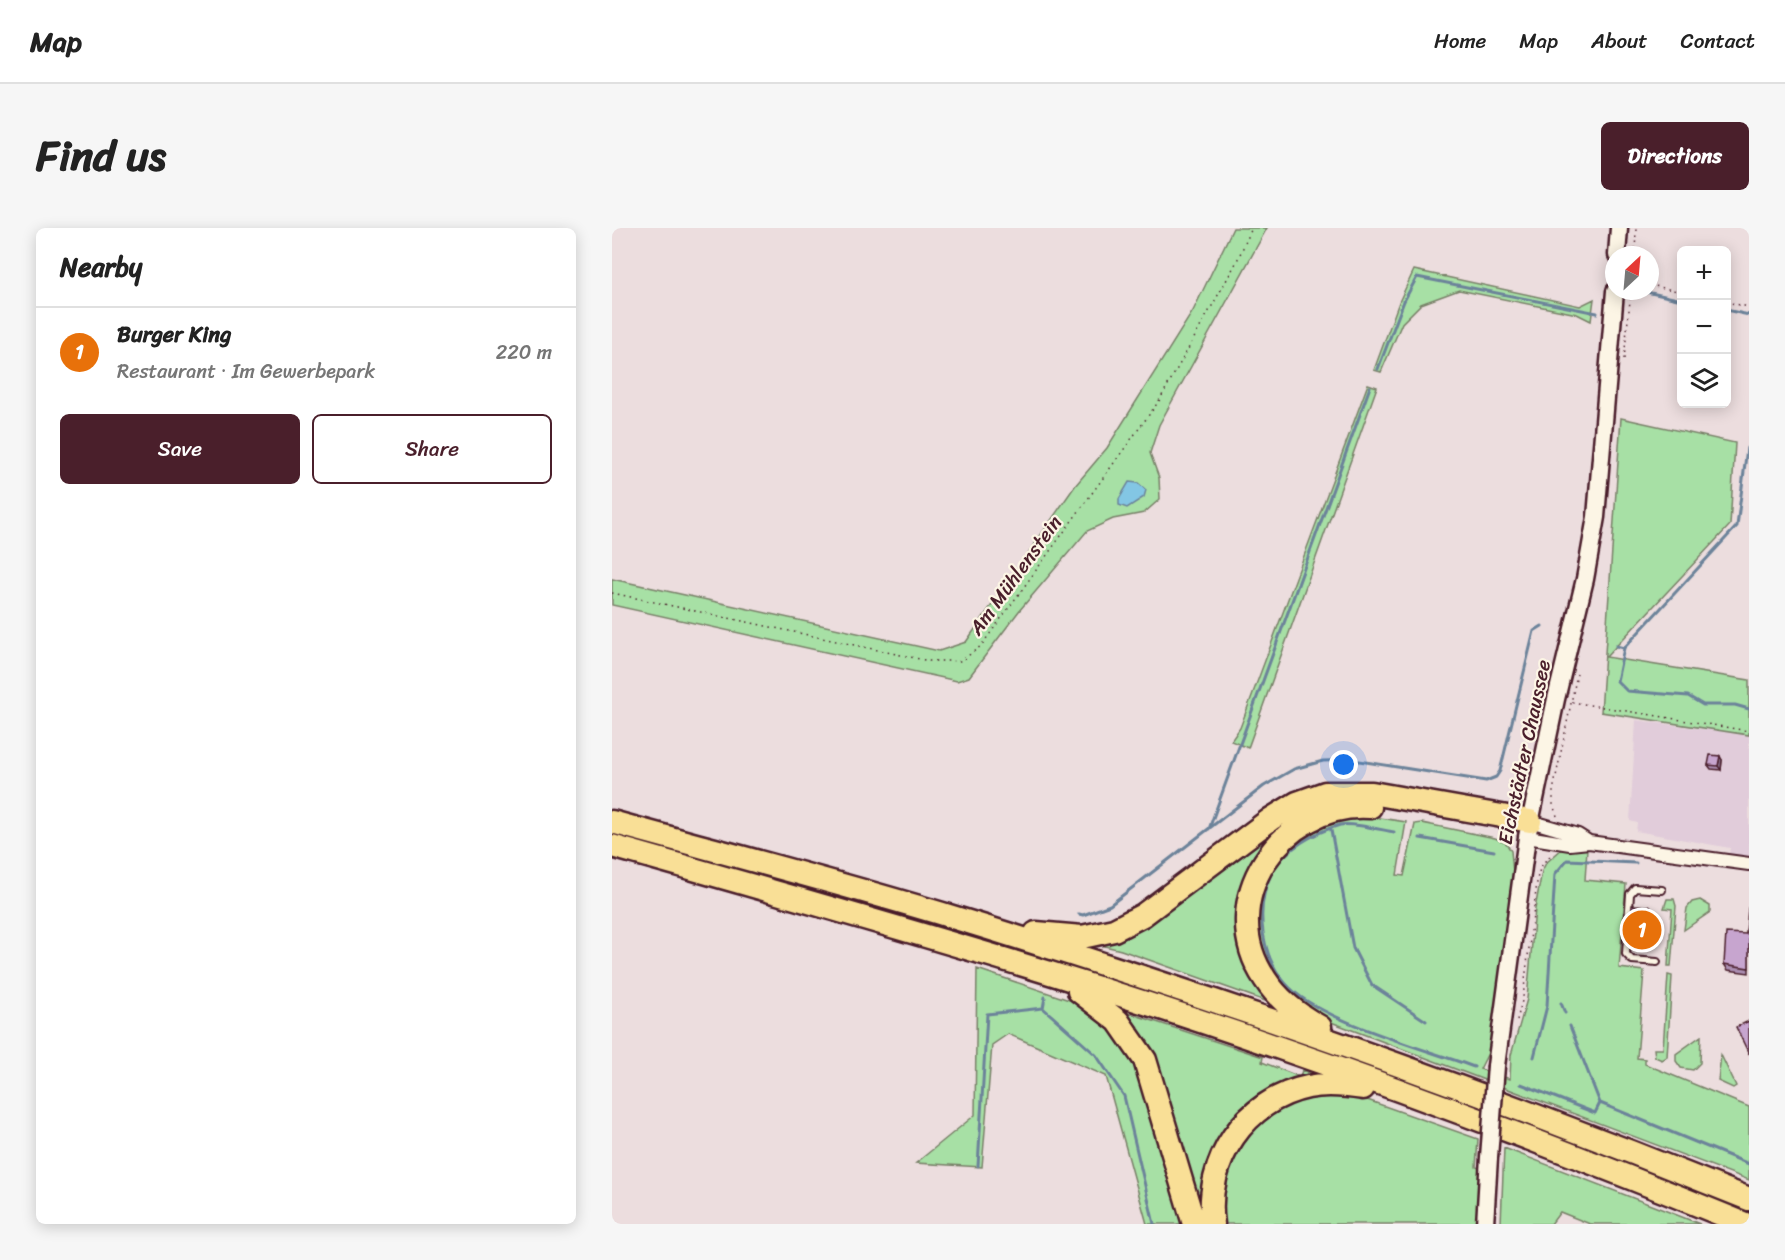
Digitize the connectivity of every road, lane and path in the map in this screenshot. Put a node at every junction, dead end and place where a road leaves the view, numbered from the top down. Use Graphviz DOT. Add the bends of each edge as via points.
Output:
graph roads {
  1 [pos="1252,228"];
  2 [pos="1619,228"];
  3 [pos="1636,228"];
  4 [pos="1618,246"];
  5 [pos="1635,246"];
  6 [pos="1659,287"];
  7 [pos="1677,291"];
  8 [pos="1614,300"];
  9 [pos="1731,303"];
  10 [pos="1749,308"];
  11 [pos="612,593"];
  12 [pos="1571,702"];
  13 [pos="1749,731"];
  14 [pos="612,822"];
  15 [pos="1528,829"];
  16 [pos="612,846"];
  17 [pos="1554,852"];
  18 [pos="1749,864"];
  19 [pos="1662,890"];
  20 [pos="946,915"];
  21 [pos="1657,962"];
  22 [pos="1052,974"];
  23 [pos="1516,1021"];
  24 [pos="1360,1051"];
  25 [pos="1418,1097"];
  26 [pos="1749,1199"];
  27 [pos="1194,1224"];
  28 [pos="1213,1224"];
  29 [pos="1485,1224"];
  30 [pos="1745,1224"];
  1 -- 11 [label="path, Am Mühlenstein" via="1159,401 981,646 961,661 929,661"];
  2 -- 4 [label="main road"];
  3 -- 5 [label="path"];
  6 -- 7 [label="path"];
  8 -- 15 [label="main road, Eichstädter Chaussee" via="1596,517"];
  9 -- 10 [label="path"];
  12 -- 13 [label="path"];
  14 -- 20 [label="highway"];
  15 -- 18 [label="street" via="1570,844 1589,842"];
  15 -- 20 [label="highway" via="1372,793 1325,793 1270,819 1143,915 1114,930 1082,937 1052,935"];
  15 -- 24 [label="highway" via="1352,806 1317,815 1296,827 1276,846 1252,887 1247,918 1251,949 1264,978 1278,996 1306,1019"];
  15 -- 29 [label="main road, Eichstädter Chaussee, bridge" via="1496,1066"];
  16 -- 22 [label="highway"];
  17 -- 23 [label="path" via="1543,862 1538,874 1523,997"];
  19 -- 21 [label="lane" via="1635,888 1631,890 1629,904 1626,954 1632,960"];
  20 -- 24 [label="highway"];
  22 -- 25 [label="highway"];
  22 -- 27 [label="highway" via="1111,1013 1139,1049"];
  24 -- 26 [label="highway"];
  25 -- 28 [label="highway" via="1336,1084 1297,1090 1268,1103 1238,1130 1223,1154 1213,1190"];
  25 -- 30 [label="highway"];
}
